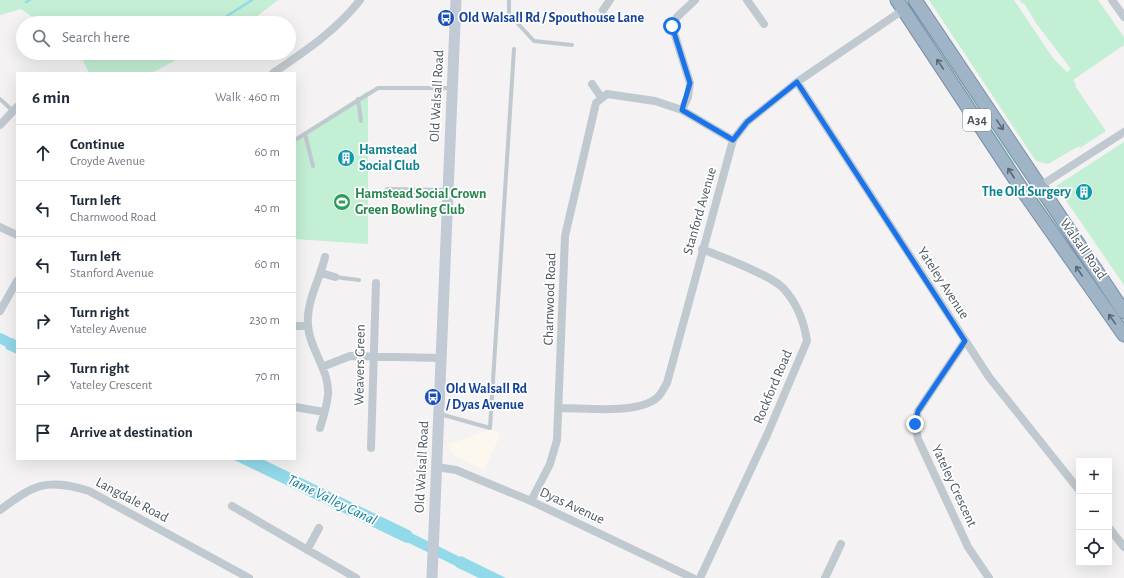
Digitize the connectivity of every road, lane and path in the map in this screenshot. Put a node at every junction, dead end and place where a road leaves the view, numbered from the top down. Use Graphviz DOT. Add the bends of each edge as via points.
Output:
graph roads {
  1 [pos="360,0"];
  2 [pos="456,0"];
  3 [pos="509,0"];
  4 [pos="610,0"];
  5 [pos="695,0"];
  6 [pos="746,0"];
  7 [pos="915,0"];
  8 [pos="1112,0"];
  9 [pos="900,5"];
  10 [pos="603,10"];
  11 [pos="1124,17"];
  12 [pos="763,24"];
  13 [pos="572,45"];
  14 [pos="514,50"];
  15 [pos="296,58"];
  16 [pos="293,60"];
  17 [pos="275,72"];
  18 [pos="797,82"];
  19 [pos="592,84"];
  20 [pos="452,88"];
  21 [pos="601,97"];
  22 [pos="0,99"];
  23 [pos="358,99"];
  24 [pos="15,109"];
  25 [pos="682,110"];
  26 [pos="361,121"];
  27 [pos="0,125"];
  28 [pos="1124,132"];
  29 [pos="305,134"];
  30 [pos="296,139"];
  31 [pos="733,140"];
  32 [pos="313,166"];
  33 [pos="1040,186"];
  34 [pos="388,191"];
  35 [pos="447,192"];
  36 [pos="0,226"];
  37 [pos="16,234"];
  38 [pos="702,249"];
  39 [pos="324,257"];
  40 [pos="321,273"];
  41 [pos="335,277"];
  42 [pos="359,280"];
  43 [pos="16,283"];
  44 [pos="376,283"];
  45 [pos="0,311"];
  46 [pos="1124,312"];
  47 [pos="296,326"];
  48 [pos="308,326"];
  49 [pos="1124,335"];
  50 [pos="965,341"];
  51 [pos="373,356"];
  52 [pos="441,358"];
  53 [pos="322,367"];
  54 [pos="296,407"];
  55 [pos="559,408"];
  56 [pos="324,412"];
  57 [pos="440,414"];
  58 [pos="320,428"];
  59 [pos="371,448"];
  60 [pos="437,467"];
  61 [pos="1076,486"];
  62 [pos="531,501"];
  63 [pos="0,510"];
  64 [pos="236,512"];
  65 [pos="319,528"];
  66 [pos="1111,530"];
  67 [pos="841,544"];
  68 [pos="1124,547"];
  69 [pos="307,550"];
  70 [pos="249,578"];
  71 [pos="356,578"];
  72 [pos="432,578"];
  73 [pos="693,578"];
  74 [pos="700,578"];
  75 [pos="825,578"];
  76 [pos="989,578"];
  1 -- 15 [label="street" via="338,24"];
  2 -- 20 [label="main road, Old Walsall Road"];
  3 -- 13 [label="lane" via="509,14 534,41"];
  4 -- 10 [label="street"];
  5 -- 25 [label="street" via="677,17 672,26 690,83"];
  6 -- 12 [label="street"];
  7 -- 33 [label="highway, Walsall Road / A34, one-way"];
  8 -- 11 [label="street"];
  9 -- 18 [label="street, Stanford Avenue"];
  49 -- 9 [label="highway, Walsall Road / A34, one-way" via="1023,191"];
  14 -- 57 [label="lane" via="490,428"];
  16 -- 17 [label="street"];
  18 -- 31 [label="street, Stanford Avenue" via="747,122"];
  18 -- 50 [label="street, Yateley Avenue"];
  19 -- 21 [label="street"];
  20 -- 23 [label="lane" via="378,88"];
  20 -- 35 [label="main road, Old Walsall Road"];
  21 -- 25 [label="street" via="607,94 625,96 655,101"];
  21 -- 55 [label="street, Charnwood Road" via="596,103 565,236"];
  22 -- 24 [label="lane"];
  23 -- 26 [label="lane"];
  23 -- 29 [label="lane"];
  24 -- 27 [label="street"];
  25 -- 31 [label="street"];
  28 -- 33 [label="street"];
  29 -- 30 [label="lane"];
  29 -- 32 [label="lane"];
  31 -- 38 [label="street, Stanford Avenue"];
  33 -- 46 [label="highway, Walsall Road / A34"];
  34 -- 35 [label="street"];
  35 -- 52 [label="main road, Old Walsall Road"];
  36 -- 37 [label="street"];
  38 -- 55 [label="street, Stanford Avenue" via="667,383 660,396 635,409"];
  38 -- 74 [label="street, Rockford Road" via="782,287 796,304 807,341 767,435"];
  39 -- 40 [label="street"];
  40 -- 41 [label="street"];
  40 -- 48 [label="street" via="308,310"];
  41 -- 42 [label="lane"];
  43 -- 45 [label="street"];
  44 -- 51 [label="street, Weavers Green"];
  47 -- 48 [label="street"];
  48 -- 53 [label="street" via="312,344"];
  50 -- 61 [label="street, Yateley Avenue" via="989,377"];
  50 -- 76 [label="street, Yateley Crescent" via="918,411 915,424 918,439 968,547"];
  51 -- 52 [label="street"];
  51 -- 53 [label="street" via="350,356"];
  51 -- 59 [label="street, Weavers Green"];
  52 -- 57 [label="main road, Old Walsall Road"];
  53 -- 56 [label="street" via="326,376 328,395"];
  54 -- 56 [label="street"];
  55 -- 62 [label="street, Charnwood Road" via="557,440 550,464"];
  56 -- 58 [label="street"];
  57 -- 60 [label="main road, Old Walsall Road"];
  60 -- 62 [label="street, Dyas Avenue" via="456,470"];
  60 -- 72 [label="main road, Old Walsall Road"];
  62 -- 73 [label="street, Dyas Avenue"];
  63 -- 70 [label="street, Langdale Road" via="25,492 39,486 52,483 69,485 89,491"];
  64 -- 69 [label="street"];
  65 -- 69 [label="street"];
  66 -- 68 [label="street"];
  67 -- 75 [label="street"];
  69 -- 71 [label="street"];
}
